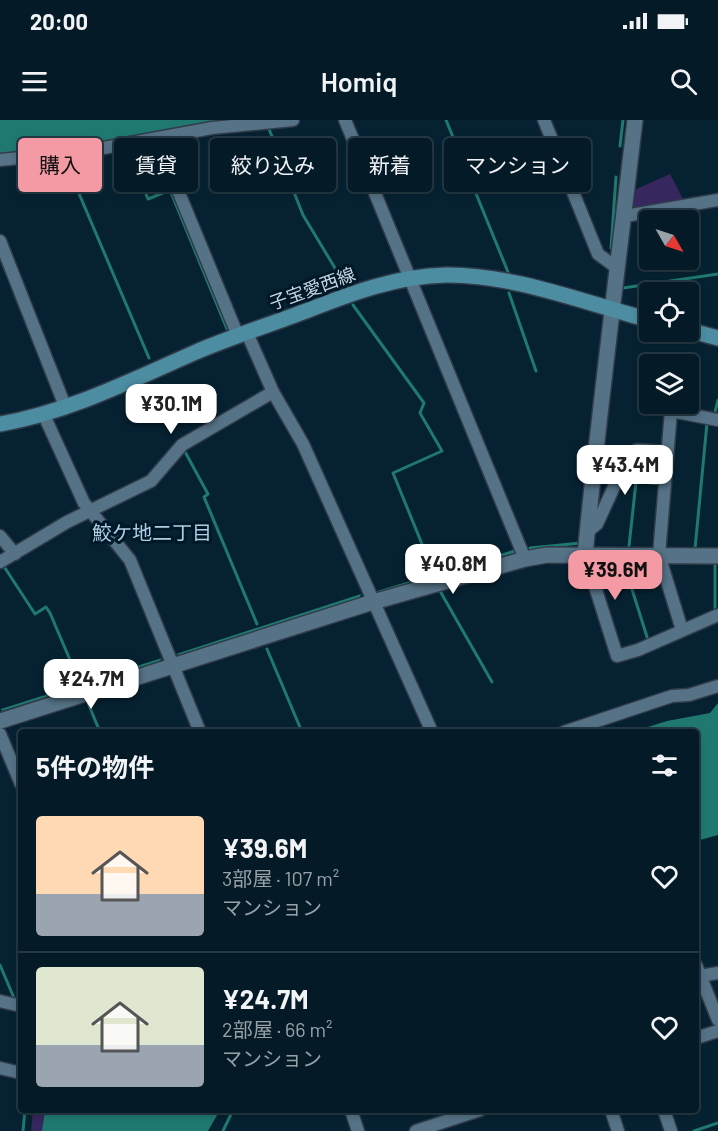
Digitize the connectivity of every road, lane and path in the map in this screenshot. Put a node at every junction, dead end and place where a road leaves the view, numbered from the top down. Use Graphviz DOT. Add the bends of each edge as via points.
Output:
graph roads {
  1 [pos="293,120"];
  2 [pos="345,120"];
  3 [pos="635,120"];
  4 [pos="548,121"];
  5 [pos="160,138"];
  6 [pos="114,146"];
  7 [pos="0,160"];
  8 [pos="179,192"];
  9 [pos="718,200"];
  10 [pos="625,216"];
  11 [pos="0,241"];
  12 [pos="617,268"];
  13 [pos="411,278"];
  14 [pos="610,309"];
  15 [pos="639,317"];
  16 [pos="699,333"];
  17 [pos="242,335"];
  18 [pos="718,338"];
  19 [pos="273,392"];
  20 [pos="65,406"];
  21 [pos="43,413"];
  22 [pos="718,420"];
  23 [pos="0,424"];
  24 [pos="667,452"];
  25 [pos="91,510"];
  26 [pos="587,532"];
  27 [pos="0,536"];
  28 [pos="15,554"];
  29 [pos="585,555"];
  30 [pos="659,555"];
  31 [pos="718,555"];
  32 [pos="525,558"];
  33 [pos="0,562"];
  34 [pos="373,602"];
  35 [pos="718,615"];
  36 [pos="682,630"];
  37 [pos="172,667"];
  38 [pos="718,686"];
  39 [pos="0,721"];
  40 [pos="199,729"];
  41 [pos="431,729"];
  42 [pos="573,729"];
  43 [pos="0,734"];
  44 [pos="18,776"];
  45 [pos="699,970"];
  46 [pos="699,972"];
  47 [pos="718,973"];
  48 [pos="0,1001"];
  49 [pos="18,1005"];
  50 [pos="718,1020"];
  51 [pos="718,1031"];
  52 [pos="699,1037"];
  53 [pos="0,1068"];
  54 [pos="18,1072"];
  55 [pos="352,1113"];
  56 [pos="471,1113"];
  57 [pos="612,1113"];
  58 [pos="665,1113"];
  59 [pos="358,1131"];
  60 [pos="416,1131"];
  61 [pos="618,1131"];
  62 [pos="671,1131"];
  1 -- 5 [label="street"];
  2 -- 13 [label="street"];
  3 -- 10 [label="street"];
  4 -- 12 [label="street" via="598,254"];
  6 -- 7 [label="street"];
  8 -- 17 [label="street"];
  9 -- 10 [label="street"];
  10 -- 12 [label="street"];
  11 -- 20 [label="street"];
  12 -- 14 [label="street"];
  13 -- 14 [label="main road, 子宝愛西線" via="486,278"];
  13 -- 17 [label="main road, 子宝愛西線" via="361,290"];
  13 -- 32 [label="street"];
  14 -- 15 [label="main road, 子宝愛西線"];
  14 -- 26 [label="street"];
  16 -- 18 [label="main road"];
  17 -- 19 [label="street"];
  17 -- 20 [label="main road, 子宝愛西線" via="118,389"];
  19 -- 25 [label="street" via="182,445 151,481"];
  19 -- 34 [label="street" via="303,444"];
  20 -- 21 [label="main road, 子宝愛西線"];
  21 -- 23 [label="main road, 子宝愛西線"];
  21 -- 25 [label="street" via="84,503"];
  22 -- 24 [label="street" via="671,411"];
  24 -- 26 [label="street" via="637,450 618,478 597,524"];
  24 -- 30 [label="street"];
  25 -- 28 [label="street"];
  25 -- 37 [label="street" via="130,560"];
  26 -- 29 [label="street"];
  27 -- 28 [label="street"];
  28 -- 33 [label="street"];
  29 -- 30 [label="street"];
  29 -- 32 [label="street"];
  29 -- 36 [label="street" via="617,656"];
  30 -- 31 [label="street"];
  30 -- 36 [label="street"];
  32 -- 34 [label="street"];
  34 -- 37 [label="street"];
  34 -- 41 [label="street"];
  35 -- 36 [label="street"];
  37 -- 39 [label="street"];
  37 -- 40 [label="street"];
  38 -- 42 [label="street" via="672,696"];
  43 -- 44 [label="street"];
  45 -- 47 [label="street"];
  46 -- 50 [label="street"];
  48 -- 49 [label="street"];
  51 -- 52 [label="street"];
  53 -- 54 [label="street"];
  55 -- 59 [label="street"];
  56 -- 60 [label="street"];
  57 -- 61 [label="street"];
  58 -- 62 [label="street"];
}
